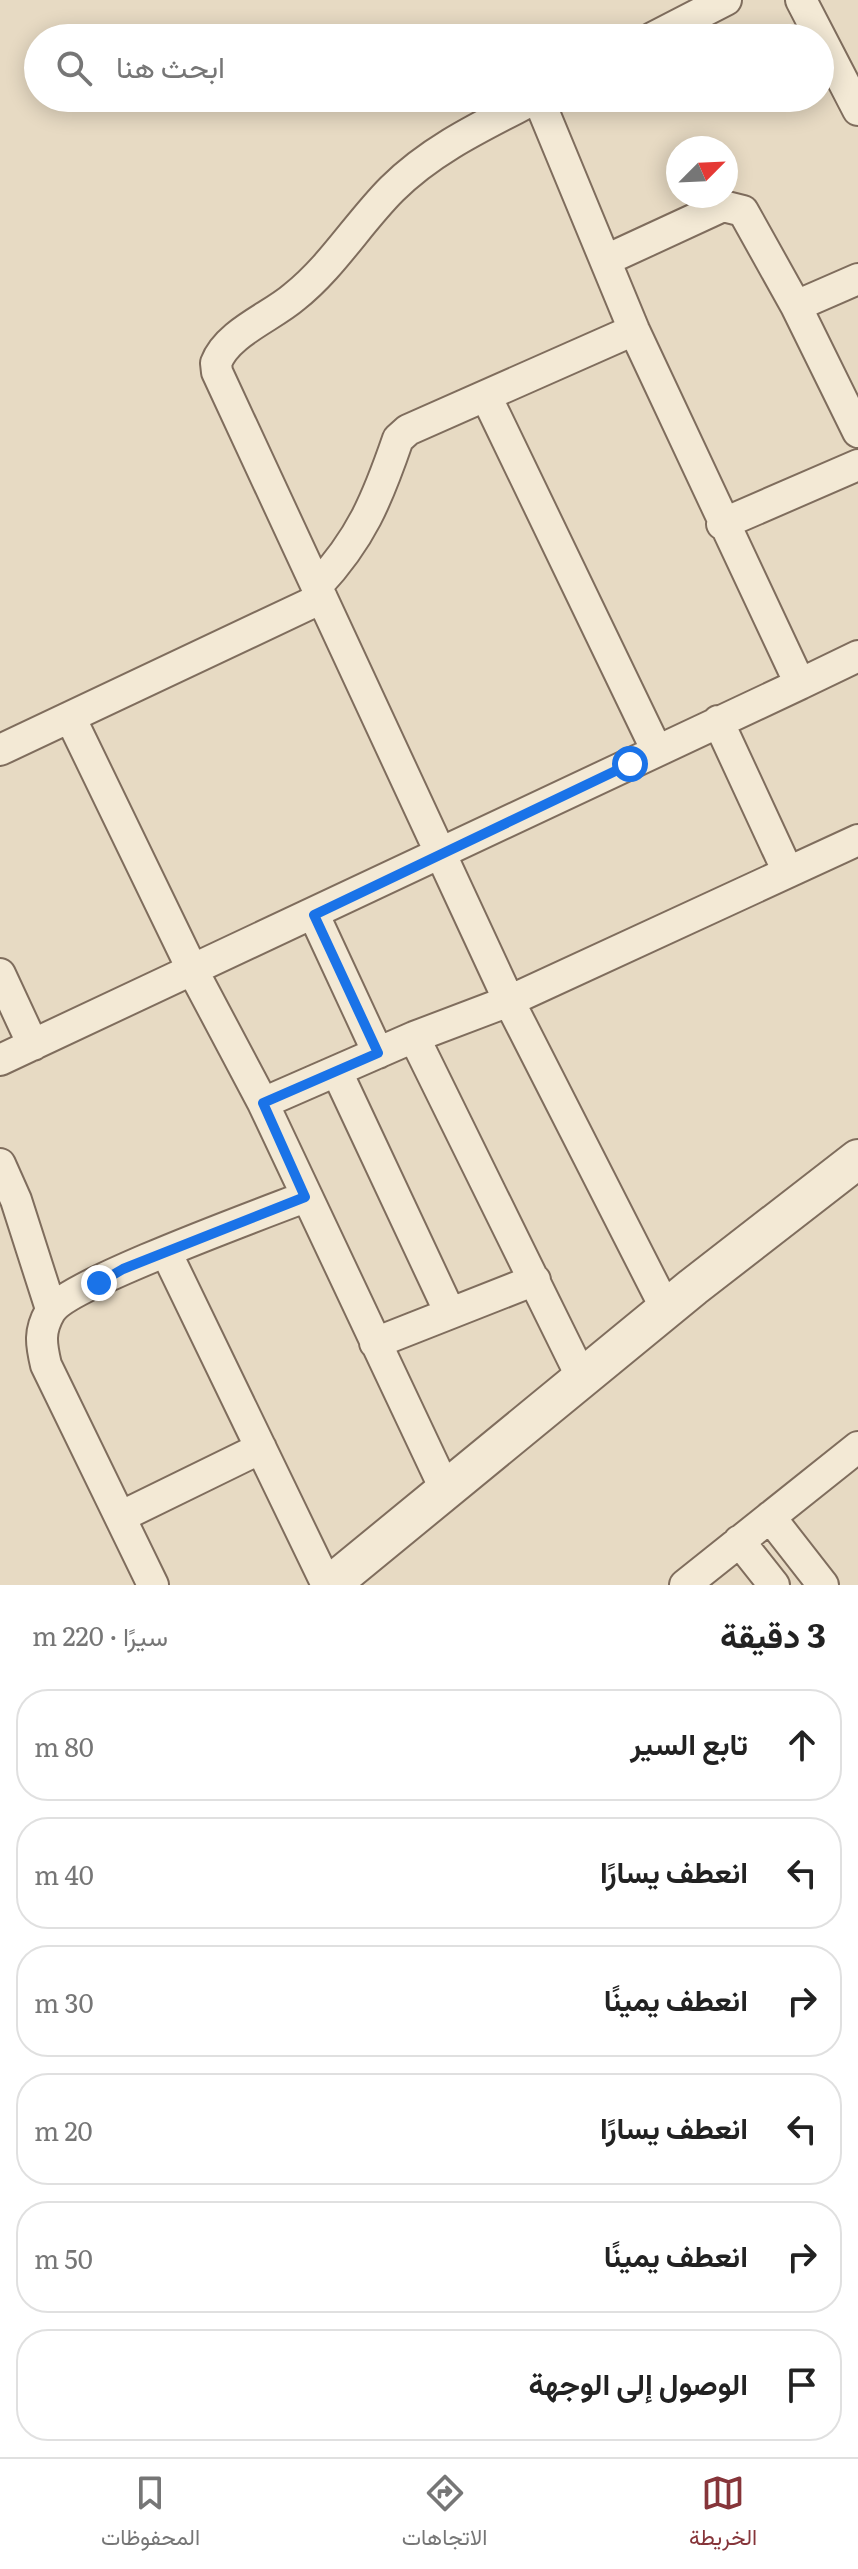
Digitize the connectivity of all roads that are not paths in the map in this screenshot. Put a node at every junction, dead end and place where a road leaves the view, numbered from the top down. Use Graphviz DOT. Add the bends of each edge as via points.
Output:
graph roads {
  1 [pos="726,0"];
  2 [pos="801,0"];
  3 [pos="679,24"];
  4 [pos="813,24"];
  5 [pos="834,64"];
  6 [pos="858,110"];
  7 [pos="509,112"];
  8 [pos="543,112"];
  9 [pos="606,260"];
  10 [pos="858,279"];
  11 [pos="796,306"];
  12 [pos="634,330"];
  13 [pos="486,396"];
  14 [pos="858,432"];
  15 [pos="858,465"];
  16 [pos="722,524"];
  17 [pos="320,592"];
  18 [pos="858,656"];
  19 [pos="800,684"];
  20 [pos="70,717"];
  21 [pos="718,721"];
  22 [pos="0,750"];
  23 [pos="657,751"];
  24 [pos="858,840"];
  25 [pos="440,853"];
  26 [pos="788,872"];
  27 [pos="314,915"];
  28 [pos="193,971"];
  29 [pos="0,974"];
  30 [pos="509,1001"];
  31 [pos="414,1037"];
  32 [pos="33,1045"];
  33 [pos="378,1053"];
  34 [pos="0,1060"];
  35 [pos="337,1072"];
  36 [pos="263,1103"];
  37 [pos="858,1159"];
  38 [pos="0,1164"];
  39 [pos="305,1197"];
  40 [pos="166,1252"];
  41 [pos="535,1280"];
  42 [pos="51,1309"];
  43 [pos="666,1309"];
  44 [pos="450,1313"];
  45 [pos="375,1343"];
  46 [pos="582,1378"];
  47 [pos="858,1447"];
  48 [pos="261,1448"];
  49 [pos="446,1491"];
  50 [pos="120,1517"];
  51 [pos="770,1517"];
  52 [pos="739,1541"];
  53 [pos="153,1585"];
  54 [pos="329,1585"];
  55 [pos="685,1585"];
  56 [pos="774,1585"];
  57 [pos="823,1585"];
  1 -- 3 [label="street"];
  2 -- 4 [label="street"];
  5 -- 6 [label="street"];
  7 -- 17 [label="street" via="458,138 419,166 296,296 219,353 217,372"];
  8 -- 9 [label="street"];
  9 -- 11 [label="street" via="723,206 734,206 753,225"];
  9 -- 12 [label="street"];
  10 -- 11 [label="street"];
  11 -- 14 [label="street"];
  12 -- 13 [label="street"];
  12 -- 16 [label="street"];
  13 -- 17 [label="street" via="398,439 363,527"];
  13 -- 23 [label="street"];
  15 -- 16 [label="street"];
  16 -- 19 [label="street"];
  17 -- 20 [label="street"];
  17 -- 25 [label="street"];
  18 -- 19 [label="street"];
  19 -- 21 [label="street"];
  20 -- 22 [label="street"];
  20 -- 28 [label="street"];
  21 -- 23 [label="street"];
  21 -- 26 [label="street"];
  23 -- 25 [label="street"];
  24 -- 26 [label="street"];
  25 -- 27 [label="street"];
  25 -- 30 [label="street"];
  26 -- 30 [label="street"];
  27 -- 28 [label="street"];
  27 -- 33 [label="street"];
  28 -- 32 [label="street"];
  28 -- 36 [label="street"];
  29 -- 32 [label="street"];
  30 -- 31 [label="street"];
  30 -- 43 [label="street"];
  31 -- 33 [label="street"];
  31 -- 41 [label="street"];
  32 -- 34 [label="street"];
  33 -- 35 [label="street"];
  35 -- 36 [label="street"];
  35 -- 44 [label="street"];
  36 -- 39 [label="street"];
  37 -- 43 [label="street"];
  38 -- 42 [label="street"];
  39 -- 40 [label="street"];
  39 -- 45 [label="street"];
  40 -- 42 [label="street"];
  40 -- 48 [label="street"];
  41 -- 44 [label="street"];
  41 -- 46 [label="street"];
  42 -- 50 [label="street" via="40,1337 46,1365"];
  43 -- 46 [label="street"];
  44 -- 45 [label="street"];
  45 -- 49 [label="street"];
  46 -- 49 [label="street"];
  47 -- 51 [label="street"];
  48 -- 50 [label="street"];
  48 -- 54 [label="street"];
  49 -- 54 [label="street"];
  50 -- 53 [label="street"];
  51 -- 52 [label="street"];
  51 -- 57 [label="street"];
  52 -- 55 [label="street"];
  52 -- 56 [label="street"];
}
